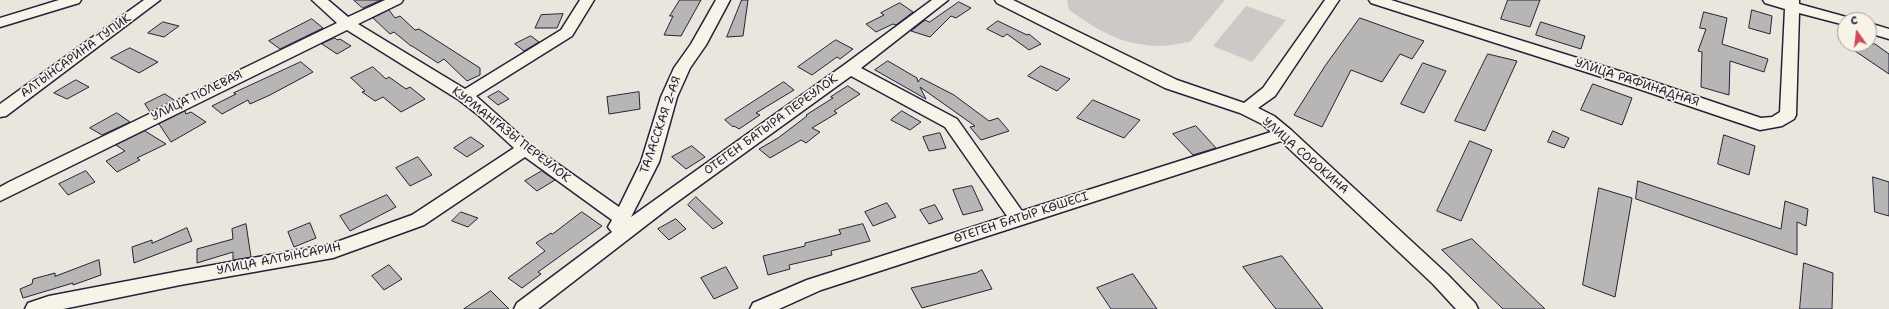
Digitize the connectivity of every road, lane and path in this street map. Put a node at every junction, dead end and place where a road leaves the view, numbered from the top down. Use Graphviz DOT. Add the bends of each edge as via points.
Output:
graph roads {
  1 [pos="74,0"];
  2 [pos="153,0"];
  3 [pos="319,0"];
  4 [pos="396,0"];
  5 [pos="587,0"];
  6 [pos="723,0"];
  7 [pos="941,0"];
  8 [pos="1003,0"];
  9 [pos="1332,0"];
  10 [pos="1376,0"];
  11 [pos="1770,0"];
  12 [pos="1792,3"];
  13 [pos="1837,18"];
  14 [pos="0,23"];
  15 [pos="346,23"];
  16 [pos="1877,30"];
  17 [pos="1889,34"];
  18 [pos="850,69"];
  19 [pos="465,96"];
  20 [pos="1246,109"];
  21 [pos="0,112"];
  22 [pos="1284,134"];
  23 [pos="525,149"];
  24 [pos="0,195"];
  25 [pos="622,218"];
  26 [pos="1018,219"];
  27 [pos="601,250"];
  28 [pos="35,309"];
  29 [pos="524,309"];
  30 [pos="760,309"];
  31 [pos="1468,309"];
  1 -- 14 [label="street"];
  2 -- 21 [label="street, АЛТЫНСАРИНА ТУПИК"];
  3 -- 15 [label="street, КУРМАНГАЗЫ ПЕРЕУЛОК"];
  4 -- 15 [label="street, УЛИЦА ПОЛЕВАЯ"];
  5 -- 19 [label="street" via="567,34"];
  6 -- 25 [label="street, ТАЛАССКАЯ 2-АЯ" via="698,46 682,68 669,97 650,162"];
  7 -- 18 [label="street, ОТЕГЕН БАТЫРА ПЕРЕУЛОК"];
  8 -- 20 [label="street, УЛИЦА СОРОКИНА" via="1171,84"];
  9 -- 20 [label="street" via="1269,92"];
  10 -- 12 [label="street, УЛИЦА РАФИНАДНАЯ" via="1760,124 1776,122 1788,115"];
  11 -- 12 [label="street"];
  12 -- 13 [label="street"];
  15 -- 19 [label="street, КУРМАНГАЗЫ ПЕРЕУЛОК"];
  15 -- 24 [label="street, УЛИЦА ПОЛЕВАЯ"];
  16 -- 17 [label="street"];
  18 -- 26 [label="street" via="951,123"];
  18 -- 27 [label="street, ОТЕГЕН БАТЫРА ПЕРЕУЛОК"];
  19 -- 23 [label="street, КУРМАНГАЗЫ ПЕРЕУЛОК"];
  20 -- 22 [label="street, УЛИЦА СОРОКИНА" via="1268,120"];
  22 -- 26 [label="street, ӨТЕГЕН БАТЫР КӨШЕСІ"];
  22 -- 31 [label="street, УЛИЦА СОРОКИНА" via="1440,278"];
  23 -- 25 [label="street, КУРМАНГАЗЫ ПЕРЕУЛОК"];
  23 -- 28 [label="street, УЛИЦА АЛТЫНСАРИН" via="418,220 333,251 126,288"];
  25 -- 27 [label="street, ТАЛАССКАЯ 2-АЯ"];
  26 -- 30 [label="street, ӨТЕГЕН БАТЫР КӨШЕСІ" via="814,285"];
  27 -- 29 [label="street, ОТЕГЕН БАТЫРА ПЕРЕУЛОК"];
}
